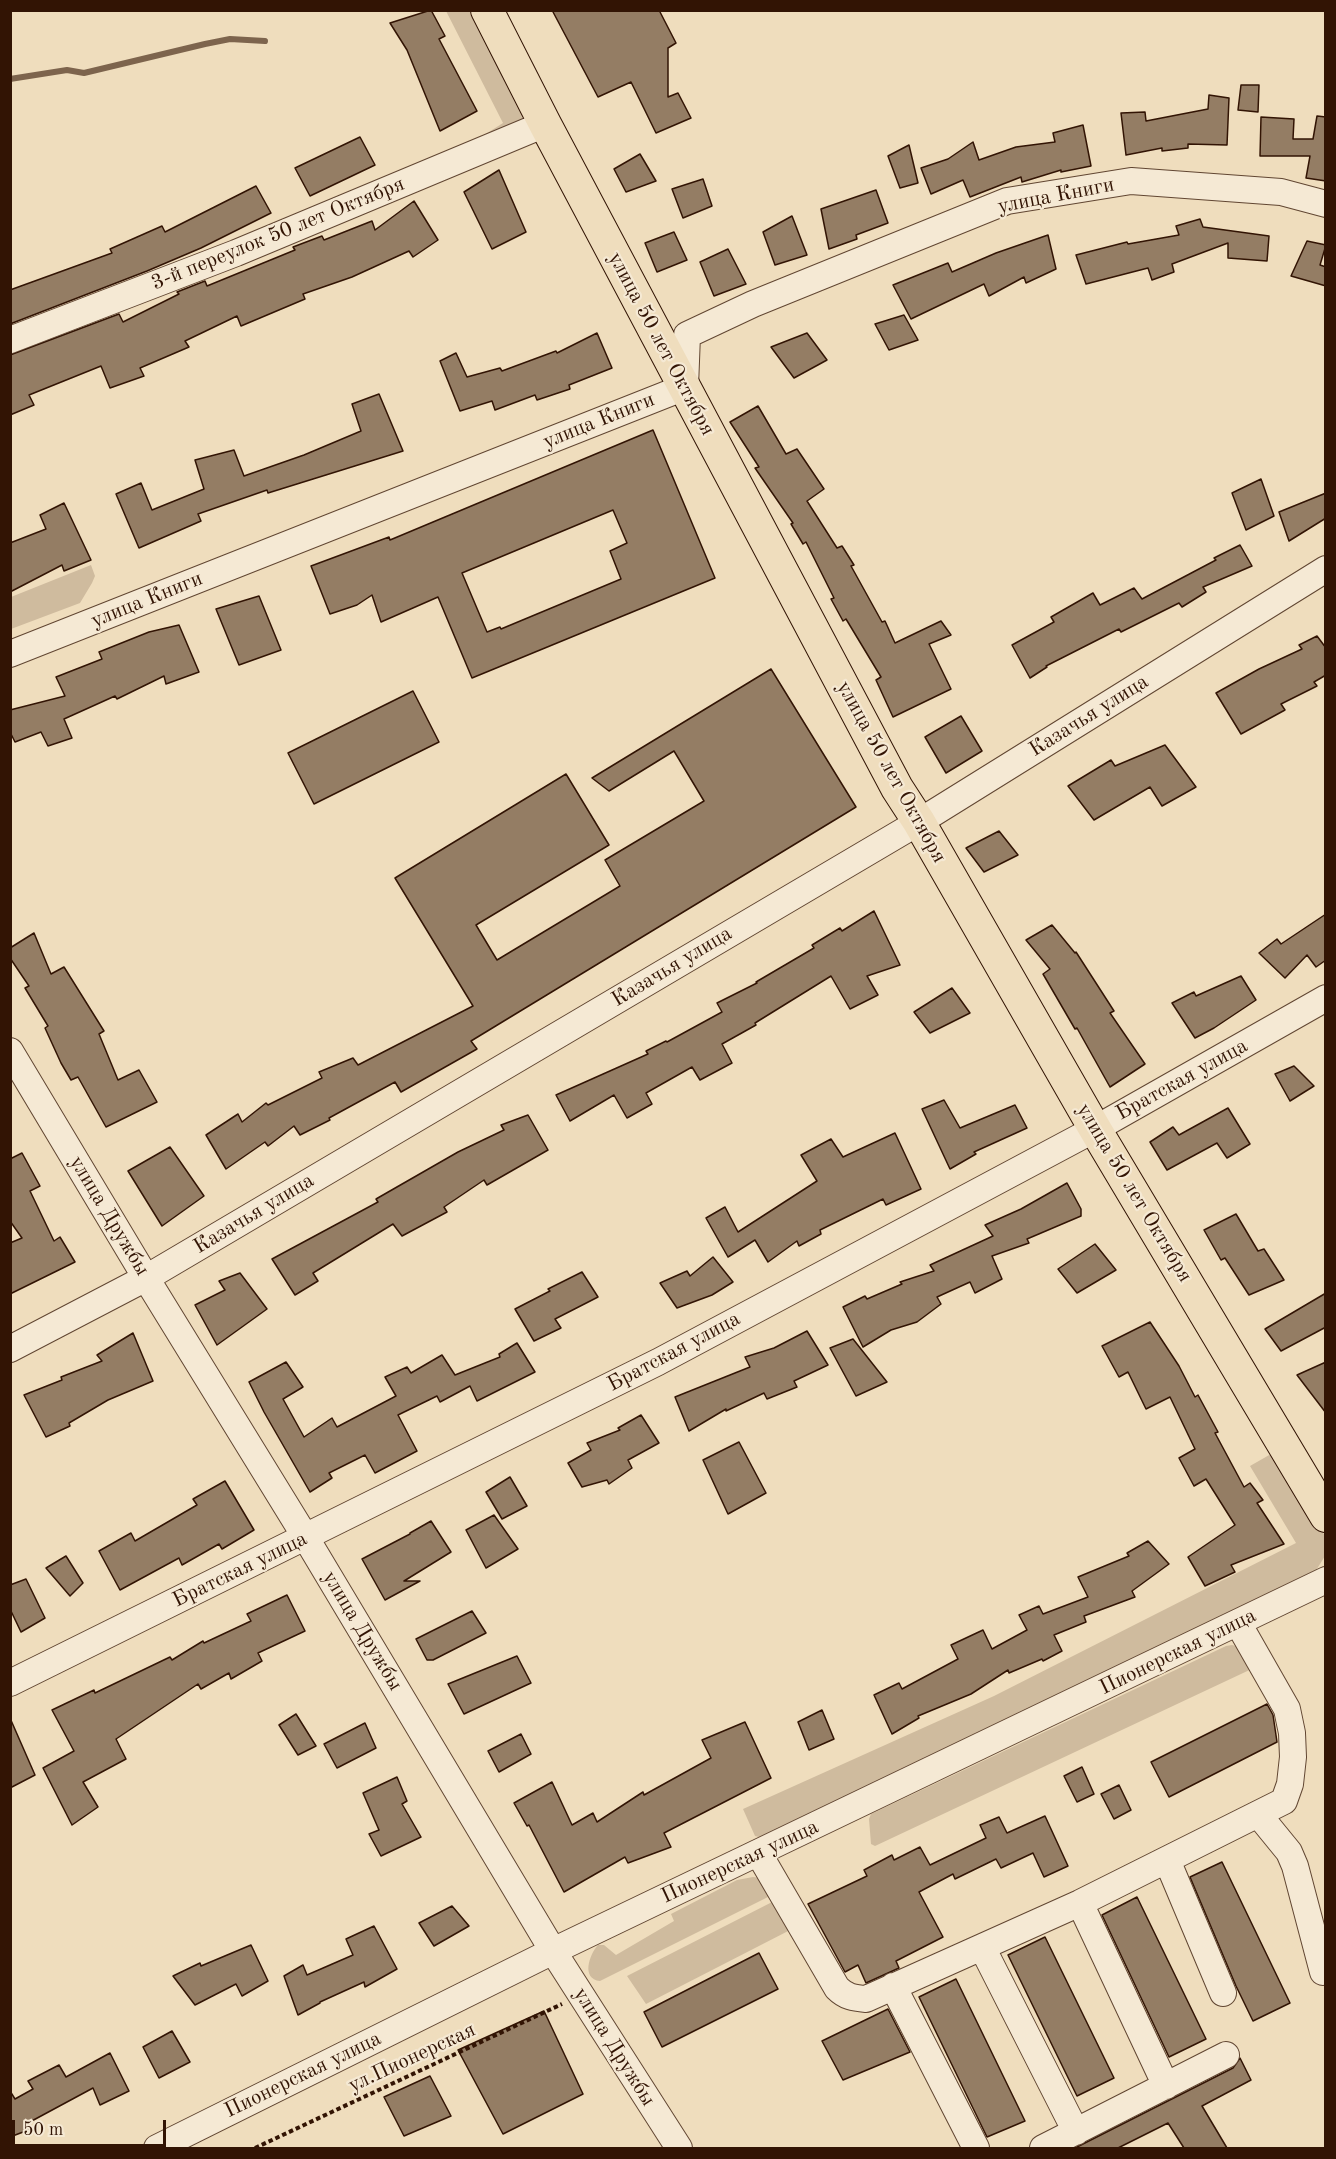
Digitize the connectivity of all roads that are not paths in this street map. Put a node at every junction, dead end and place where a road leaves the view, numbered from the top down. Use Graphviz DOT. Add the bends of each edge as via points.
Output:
graph roads {
  1 [pos="487,10"];
  2 [pos="544,124"];
  3 [pos="1326,204"];
  4 [pos="10,340"];
  5 [pos="685,387"];
  6 [pos="1326,569"];
  7 [pos="10,654"];
  8 [pos="919,822"];
  9 [pos="1326,999"];
  10 [pos="10,1051"];
  11 [pos="1095,1129"];
  12 [pos="146,1278"];
  13 [pos="10,1349"];
  14 [pos="1326,1516"];
  15 [pos="306,1538"];
  16 [pos="1326,1580"];
  17 [pos="1238,1623"];
  18 [pos="10,1683"];
  19 [pos="1258,1814"];
  20 [pos="759,1854"];
  21 [pos="1167,1860"];
  22 [pos="1080,1903"];
  23 [pos="982,1947"];
  24 [pos="554,1951"];
  25 [pos="1323,1972"];
  26 [pos="893,1986"];
  27 [pos="1223,1993"];
  28 [pos="1226,2055"];
  29 [pos="1166,2086"];
  30 [pos="1076,2132"];
  31 [pos="157,2148"];
  32 [pos="679,2148"];
  33 [pos="976,2148"];
  34 [pos="1043,2148"];
  1 -- 2 [label="main road, улица 50 лет Октября"];
  2 -- 4 [label="street, 3-й переулок 50 лет Октября" via="236,253"];
  2 -- 5 [label="main road, улица 50 лет Октября"];
  3 -- 5 [label="street, улица Книги" via="1281,192 1131,182 1007,201 753,304 687,335"];
  5 -- 7 [label="street, улица Книги"];
  5 -- 8 [label="main road, улица 50 лет Октября" via="897,788"];
  6 -- 8 [label="street, Казачья улица"];
  8 -- 11 [label="main road, улица 50 лет Октября"];
  8 -- 12 [label="street, Казачья улица"];
  9 -- 11 [label="street, Братская улица"];
  10 -- 12 [label="street, улица Дружбы"];
  11 -- 14 [label="main road, улица 50 лет Октября"];
  11 -- 15 [label="street, Братская улица" via="658,1362"];
  12 -- 13 [label="street, Казачья улица"];
  12 -- 15 [label="street, улица Дружбы"];
  15 -- 18 [label="street, Братская улица"];
  15 -- 24 [label="street, улица Дружбы"];
  16 -- 17 [label="street, Пионерская улица"];
  17 -- 19 [label="street" via="1287,1709 1292,1733 1290,1784 1284,1801"];
  17 -- 20 [label="street, Пионерская улица"];
  19 -- 21 [label="street"];
  19 -- 25 [label="street" via="1289,1852 1295,1866"];
  20 -- 24 [label="street, Пионерская улица"];
  20 -- 26 [label="street" via="837,1989 850,1997 866,1999"];
  21 -- 22 [label="street"];
  21 -- 27 [label="street"];
  22 -- 23 [label="street"];
  22 -- 29 [label="street"];
  23 -- 26 [label="street"];
  23 -- 30 [label="street"];
  24 -- 31 [label="street, Пионерская улица"];
  24 -- 32 [label="street, улица Дружбы"];
  26 -- 33 [label="street"];
  28 -- 29 [label="street"];
  29 -- 30 [label="street"];
  30 -- 34 [label="street"];
}
